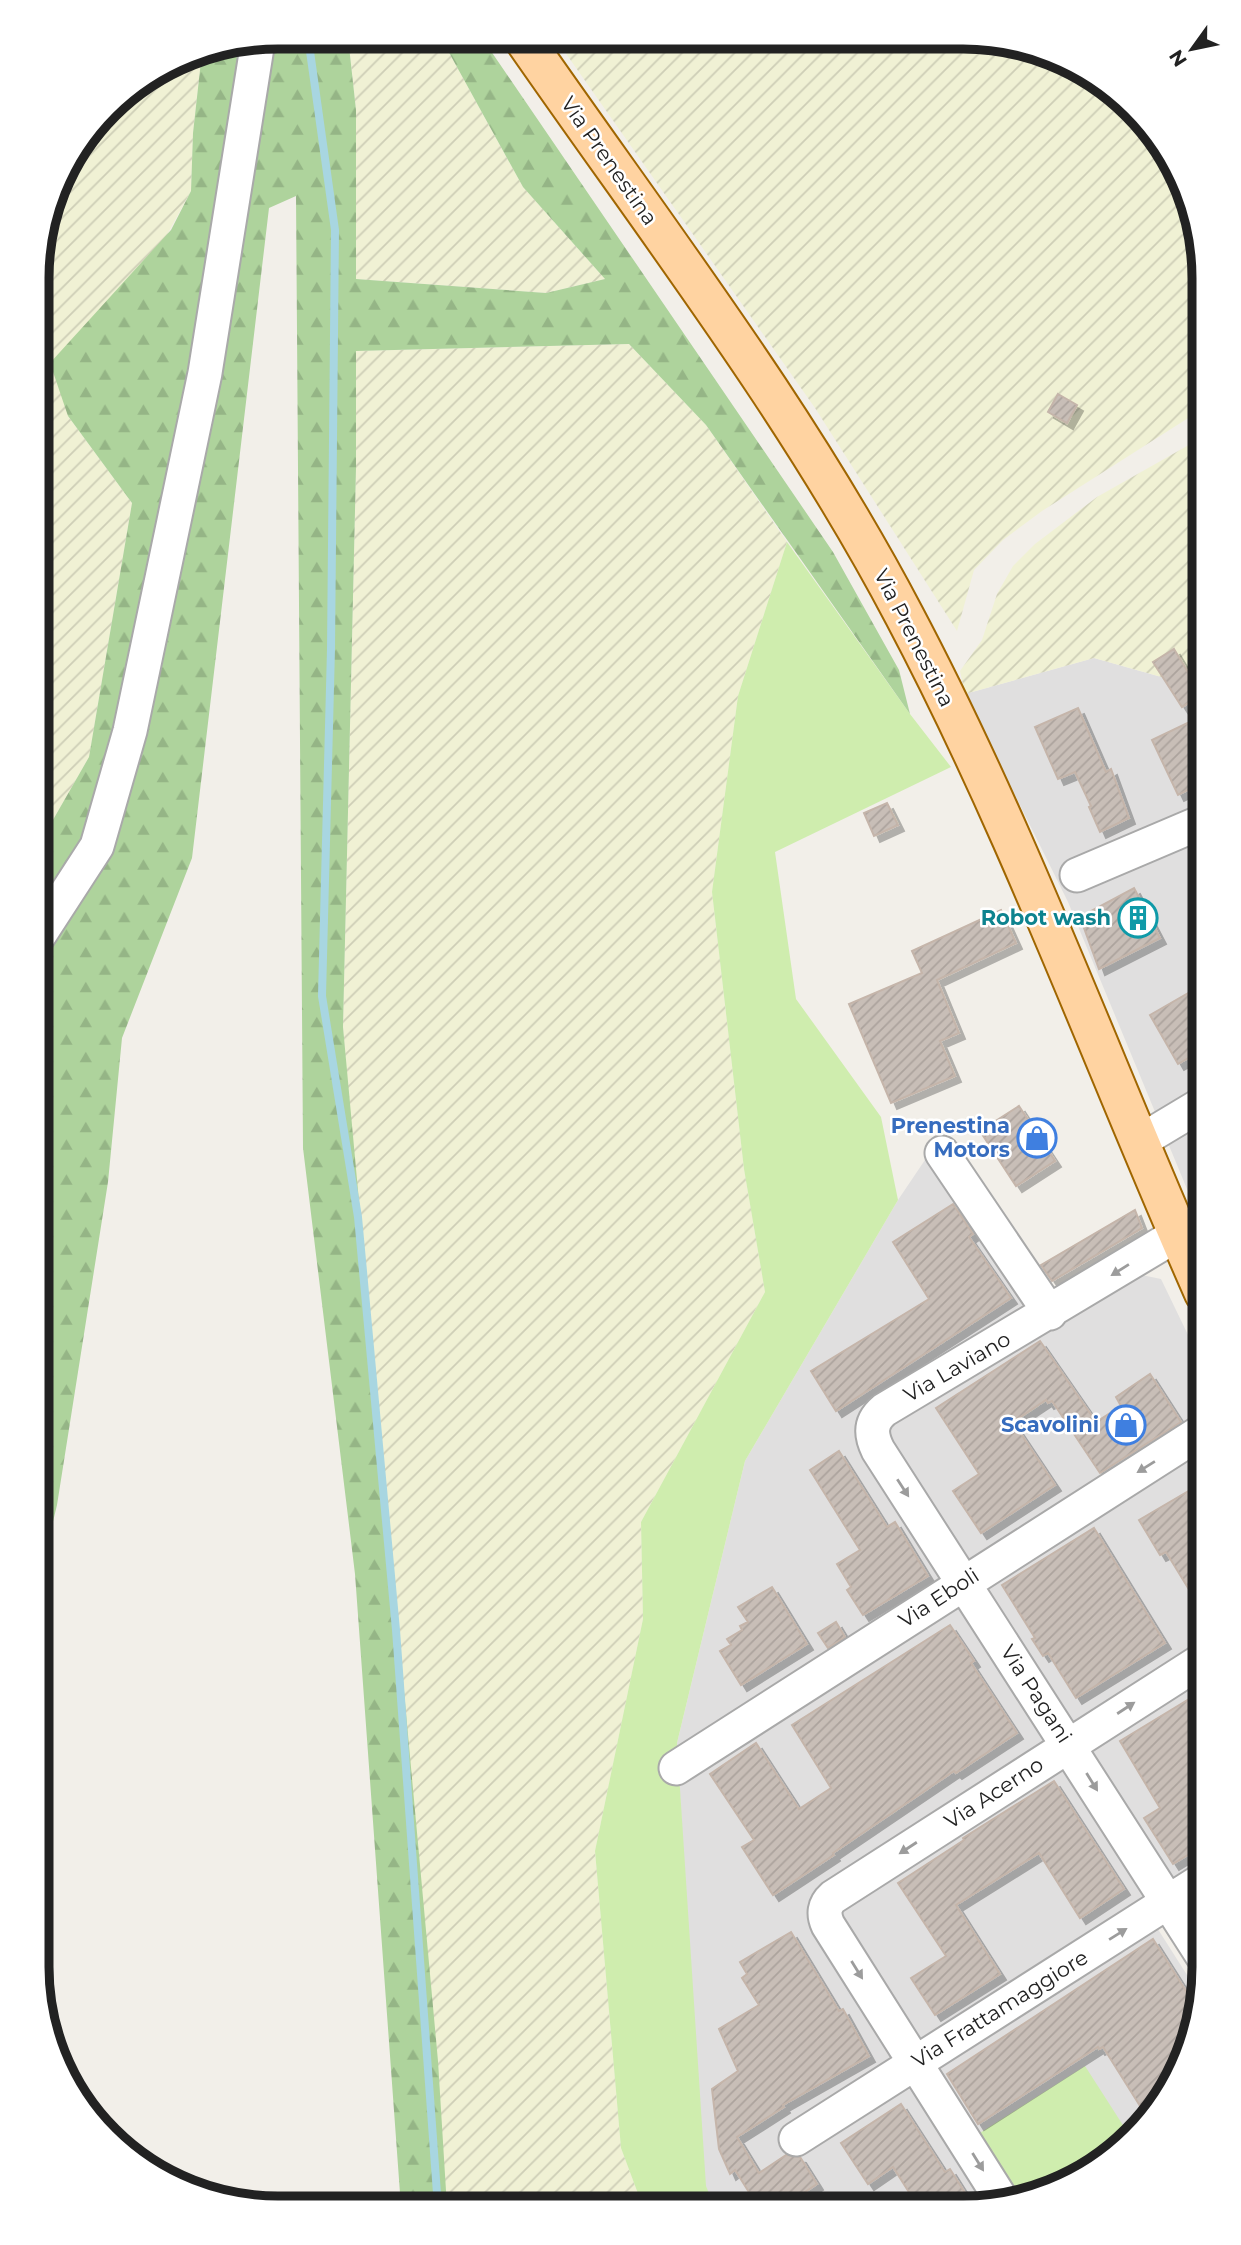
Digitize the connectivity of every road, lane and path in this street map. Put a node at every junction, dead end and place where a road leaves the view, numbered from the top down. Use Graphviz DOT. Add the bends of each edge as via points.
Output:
graph roads {
  1 [pos="531,49"];
  2 [pos="256,50"];
  3 [pos="1192,826"];
  4 [pos="1077,875"];
  5 [pos="49,920"];
  6 [pos="1192,1110"];
  7 [pos="1139,1142"];
  8 [pos="942,1153"];
  9 [pos="1178,1234"];
  10 [pos="1192,1266"];
  11 [pos="1050,1313"];
  12 [pos="872,1428"];
  13 [pos="1192,1438"];
  14 [pos="964,1582"];
  15 [pos="1192,1667"];
  16 [pos="1069,1745"];
  17 [pos="676,1768"];
  18 [pos="1192,1887"];
  19 [pos="1168,1902"];
  20 [pos="1192,1939"];
  21 [pos="915,2063"];
  22 [pos="796,2138"];
  23 [pos="997,2193"];
  1 -- 7 [label="main road, Via Prenestina" via="754,370 883,576 1033,884"];
  2 -- 5 [label="street" via="205,373 130,732 97,846"];
  3 -- 4 [label="street"];
  6 -- 7 [label="street"];
  7 -- 9 [label="main road, Via Prenestina"];
  8 -- 11 [label="street"];
  9 -- 10 [label="main road, Via Prenestina"];
  9 -- 11 [label="street, Via Laviano, one-way"];
  11 -- 12 [label="street, Via Laviano" via="884,1410"];
  12 -- 14 [label="street, Via Pagani, one-way" via="878,1450"];
  13 -- 14 [label="street, Via Eboli, one-way"];
  14 -- 16 [label="street, Via Pagani"];
  14 -- 17 [label="street, Via Eboli"];
  16 -- 15 [label="street, Via Acerno, one-way"];
  16 -- 19 [label="street, Via Pagani, one-way"];
  16 -- 21 [label="street, Via Acerno, one-way" via="833,1897 824,1911 828,1925"];
  18 -- 19 [label="street, Via Frattamaggiore"];
  19 -- 20 [label="street, Via Pagani"];
  21 -- 19 [label="street, Via Frattamaggiore, one-way"];
  21 -- 22 [label="street, Via Frattamaggiore"];
  21 -- 23 [label="street, one-way"];
}
